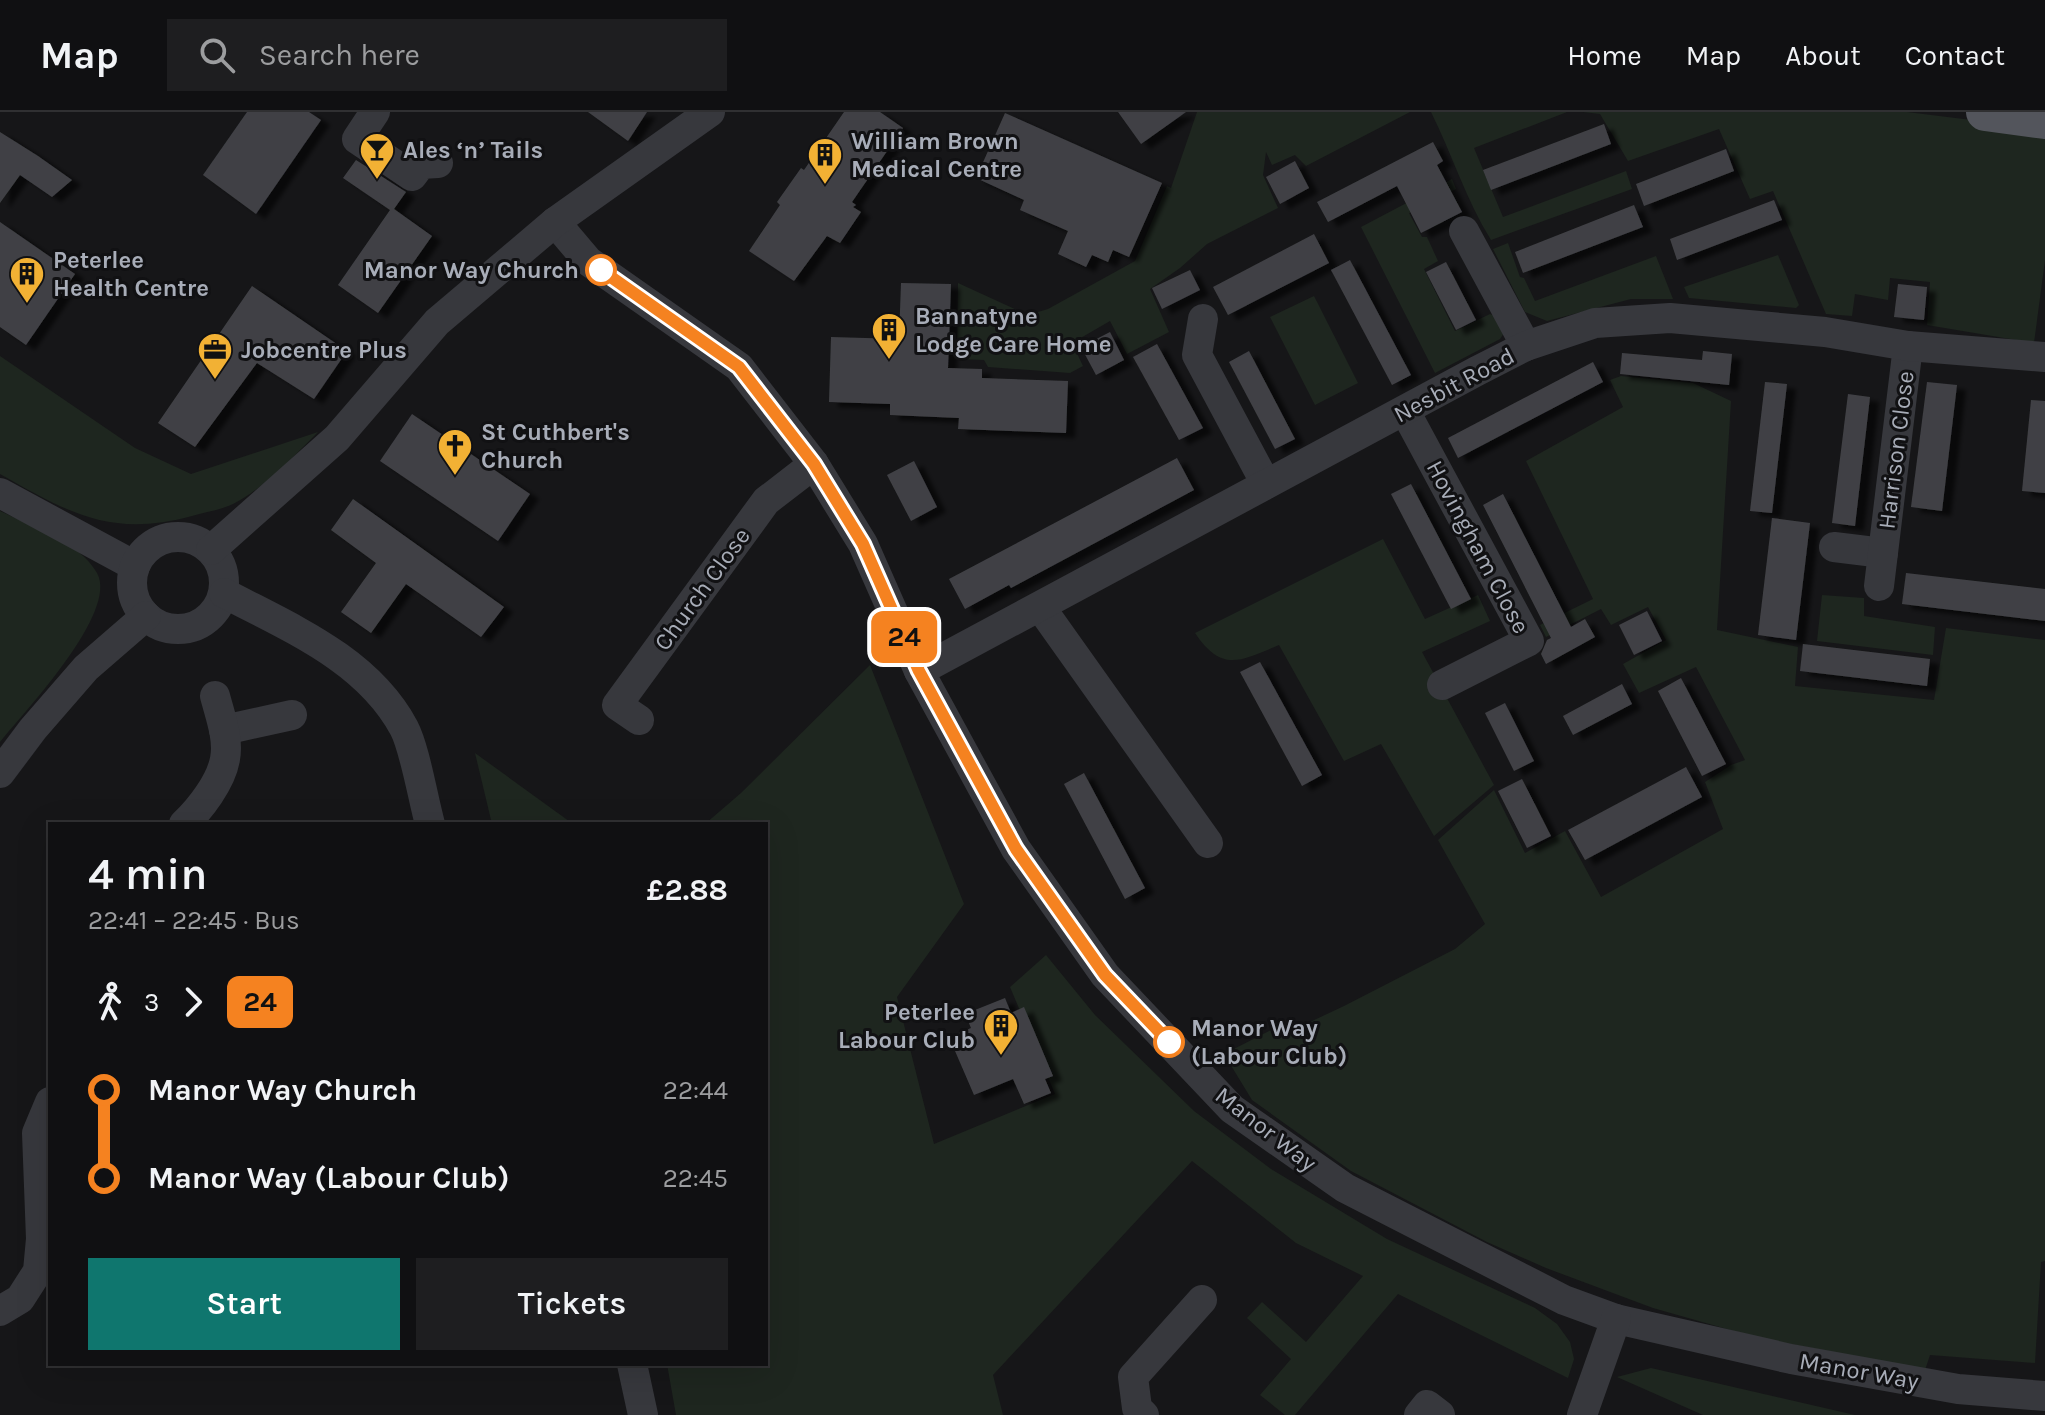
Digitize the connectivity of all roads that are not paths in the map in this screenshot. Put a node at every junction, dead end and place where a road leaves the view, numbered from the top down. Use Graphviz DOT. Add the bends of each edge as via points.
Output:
graph roads {
  1 [pos="375,112"];
  2 [pos="710,112"];
  3 [pos="1985,112"];
  4 [pos="2045,120"];
  5 [pos="438,163"];
  6 [pos="555,222"];
  7 [pos="1464,231"];
  8 [pos="1203,319"];
  9 [pos="1526,346"];
  10 [pos="1908,346"];
  11 [pos="2045,357"];
  12 [pos="1405,411"];
  13 [pos="814,464"];
  14 [pos="1266,484"];
  15 [pos="0,493"];
  16 [pos="1834,547"];
  17 [pos="211,550"];
  18 [pos="1883,553"];
  19 [pos="135,566"];
  20 [pos="1879,586"];
  21 [pos="224,593"];
  22 [pos="1041,608"];
  23 [pos="146,616"];
  24 [pos="919,671"];
  25 [pos="1442,685"];
  26 [pos="215,696"];
  27 [pos="292,715"];
  28 [pos="639,720"];
  29 [pos="224,730"];
  30 [pos="0,773"];
  31 [pos="186,822"];
  32 [pos="429,822"];
  33 [pos="1208,843"];
  34 [pos="48,1107"];
  35 [pos="1202,1300"];
  36 [pos="0,1311"];
  37 [pos="1616,1319"];
  38 [pos="632,1366"];
  39 [pos="2045,1396"];
  40 [pos="643,1415"];
  41 [pos="1144,1415"];
  42 [pos="1419,1415"];
  43 [pos="1440,1415"];
  44 [pos="1582,1415"];
  1 -- 5 [label="street" via="357,139 412,176 421,164"];
  2 -- 6 [label="street"];
  3 -- 4 [label="main road"];
  6 -- 13 [label="street, Manor Way" via="588,261 739,367"];
  6 -- 17 [label="street" via="437,322 337,438"];
  7 -- 9 [label="street"];
  8 -- 14 [label="street" via="1197,355"];
  9 -- 10 [label="street, Nesbit Road" via="1595,323 1670,318 1825,332"];
  9 -- 12 [label="street, Nesbit Road"];
  10 -- 11 [label="street, Nesbit Road"];
  10 -- 18 [label="street, Harrison Close"];
  12 -- 14 [label="street, Nesbit Road"];
  12 -- 25 [label="street, Hovingham Close" via="1529,641"];
  13 -- 24 [label="street, Manor Way" via="863,544"];
  13 -- 28 [label="street, Church Close" via="766,501 617,705"];
  14 -- 22 [label="street, Nesbit Road"];
  15 -- 19 [label="street"];
  16 -- 18 [label="street, Harrison Close"];
  17 -- 19 [label="street" via="198,540 171,537 143,552"];
  17 -- 21 [label="street" via="225,577"];
  18 -- 20 [label="street, Harrison Close"];
  19 -- 23 [label="street" via="132,586"];
  21 -- 23 [label="street" via="215,611 193,627 159,625"];
  21 -- 32 [label="street" via="311,638 383,695 406,731"];
  22 -- 24 [label="street, Nesbit Road"];
  22 -- 33 [label="street"];
  23 -- 30 [label="street" via="86,668"];
  24 -- 37 [label="street, Manor Way" via="1016,849 1105,975 1232,1109 1345,1188 1564,1300"];
  26 -- 29 [label="street"];
  27 -- 29 [label="street"];
  29 -- 31 [label="street" via="225,760 208,797"];
  34 -- 36 [label="street" via="37,1133 38,1271 20,1299"];
  35 -- 41 [label="street" via="1133,1377 1137,1408"];
  37 -- 39 [label="street, Manor Way" via="1791,1359 1958,1389"];
  37 -- 44 [label="street"];
  38 -- 40 [label="street"];
  42 -- 43 [label="street" via="1427,1405"];
}
